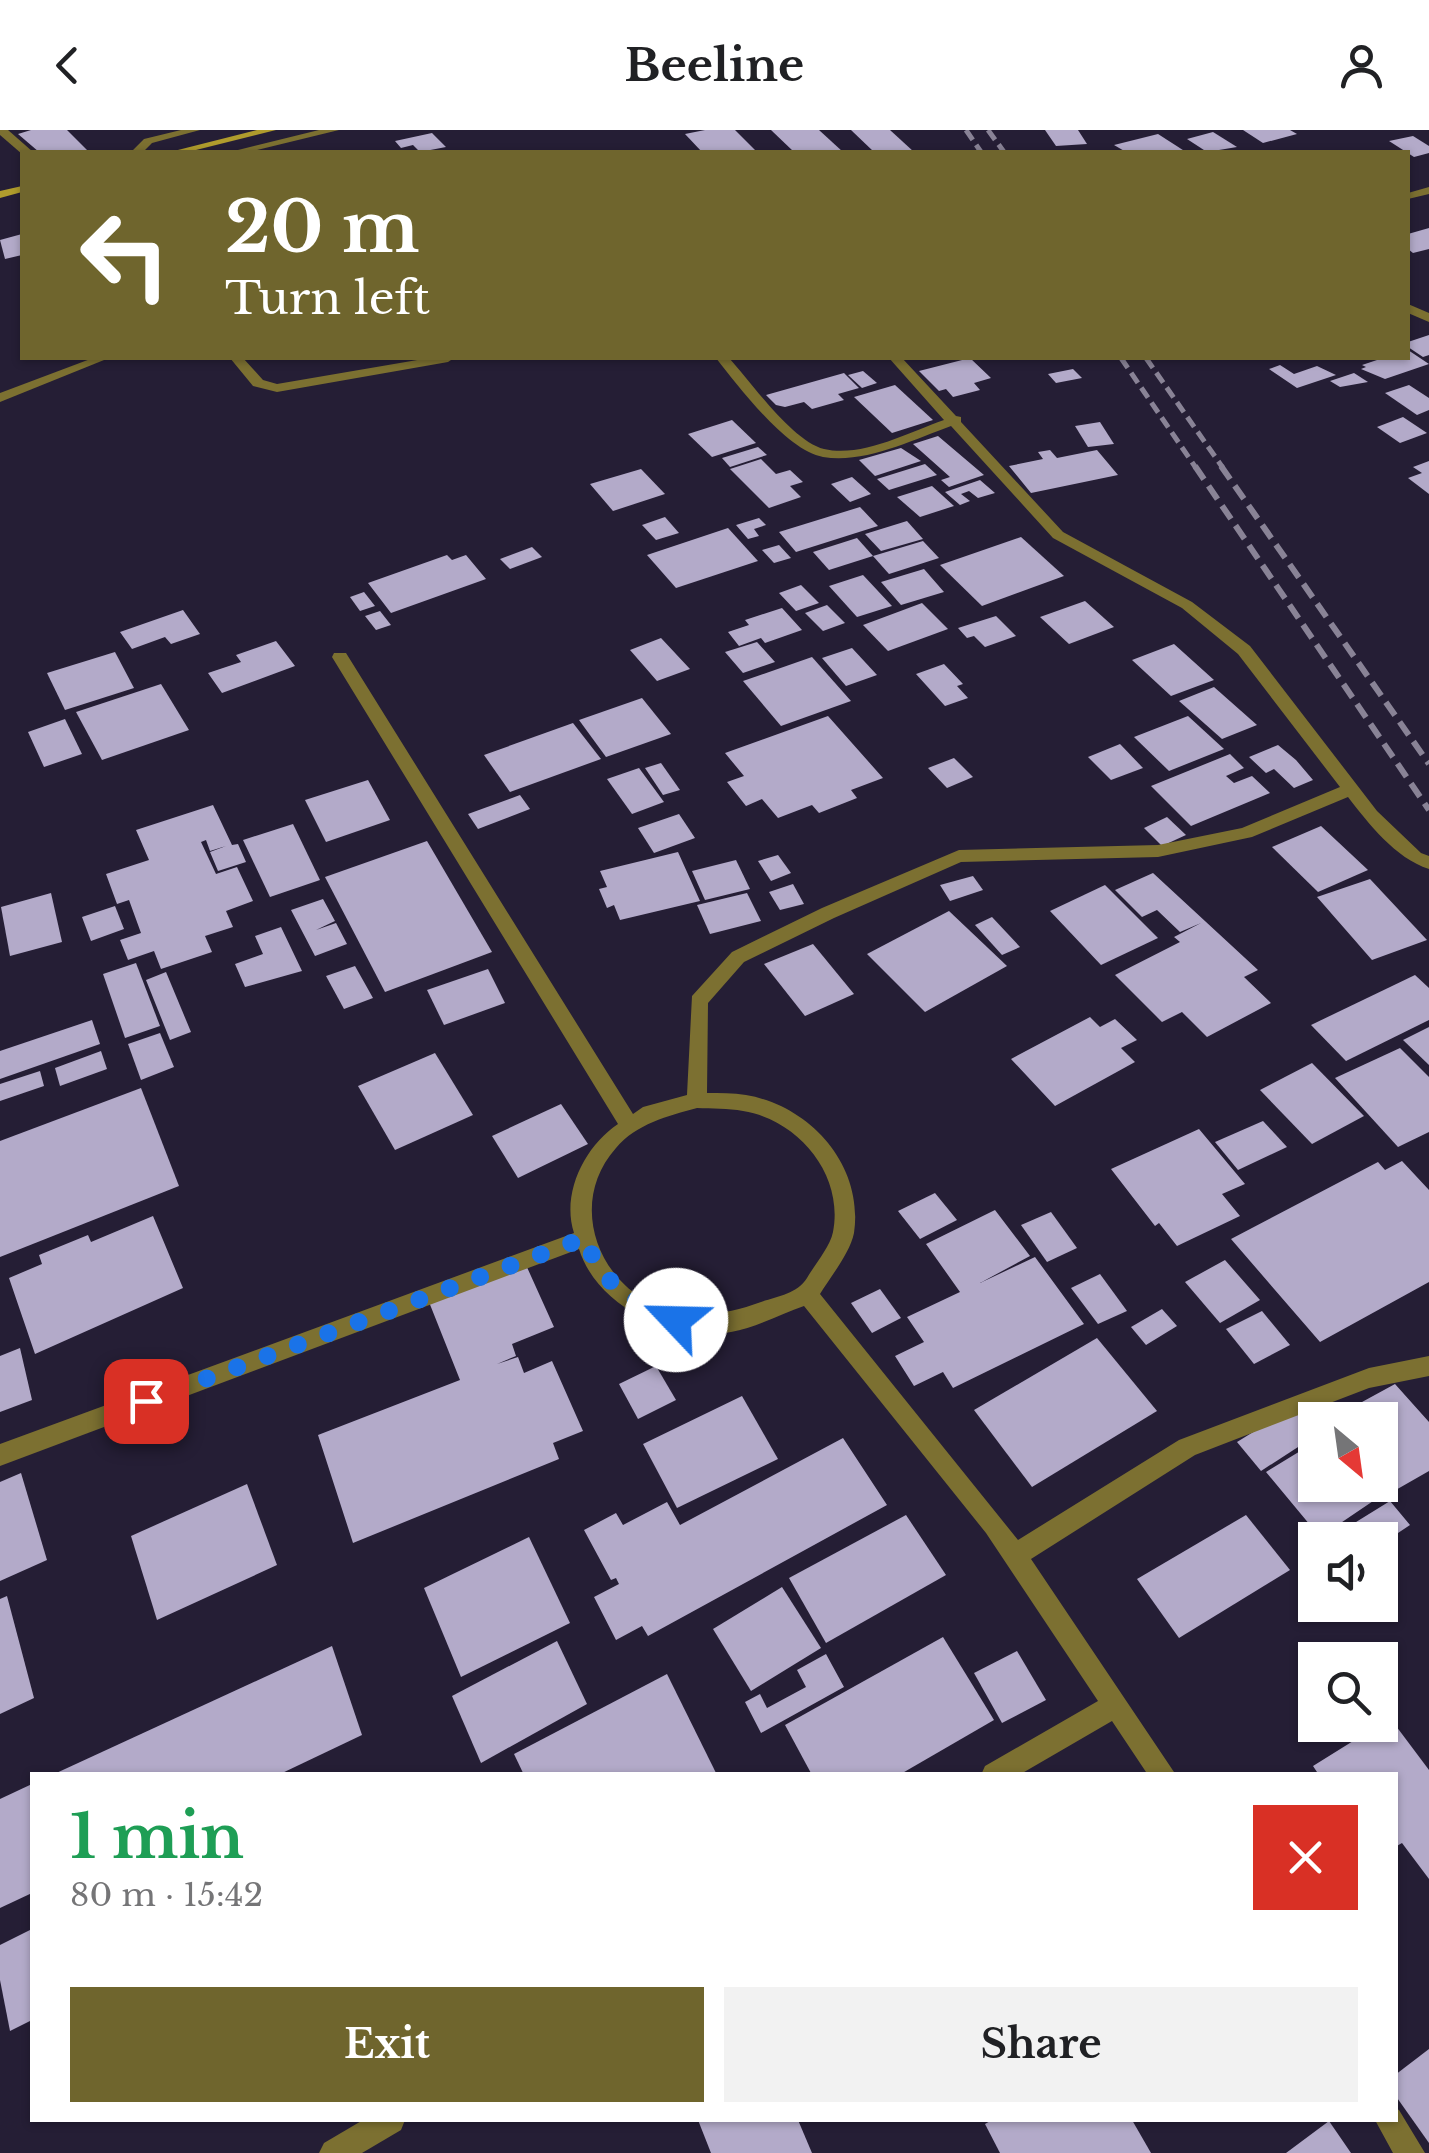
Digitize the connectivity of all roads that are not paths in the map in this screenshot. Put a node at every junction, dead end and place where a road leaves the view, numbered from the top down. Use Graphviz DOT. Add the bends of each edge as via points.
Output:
graph roads {
  1 [pos="0,130"];
  2 [pos="195,130"];
  3 [pos="271,130"];
  4 [pos="334,130"];
  5 [pos="25,150"];
  6 [pos="139,150"];
  7 [pos="185,150"];
  8 [pos="245,150"];
  9 [pos="98,360"];
  10 [pos="238,360"];
  11 [pos="437,360"];
  12 [pos="724,360"];
  13 [pos="897,360"];
  14 [pos="0,398"];
  15 [pos="956,420"];
  16 [pos="340,657"];
  17 [pos="1350,789"];
  18 [pos="1429,863"];
  19 [pos="697,1100"];
  20 [pos="630,1126"];
  21 [pos="585,1238"];
  22 [pos="808,1295"];
  23 [pos="1429,1366"];
  24 [pos="0,1455"];
  25 [pos="1015,1556"];
  26 [pos="1116,1704"];
  27 [pos="999,1772"];
  28 [pos="1160,1772"];
  29 [pos="388,2122"];
  30 [pos="1390,2122"];
  31 [pos="334,2153"];
  32 [pos="1410,2153"];
  1 -- 5 [label="street"];
  2 -- 6 [label="street" via="148,140"];
  3 -- 7 [label="street"];
  4 -- 8 [label="street"];
  9 -- 14 [label="street"];
  10 -- 11 [label="street" via="258,383 278,388"];
  12 -- 15 [label="street" via="810,448 831,455"];
  13 -- 15 [label="street"];
  15 -- 17 [label="street" via="1058,535 1188,605 1244,650"];
  16 -- 20 [label="street"];
  17 -- 18 [label="street" via="1415,857"];
  17 -- 19 [label="street" via="1246,832 1158,852 959,856 738,956 700,1000"];
  19 -- 20 [label="street"];
  19 -- 22 [label="street" via="746,1103 792,1121 826,1152 845,1192 843,1236"];
  20 -- 21 [label="street" via="610,1140 585,1177"];
  21 -- 22 [label="street" via="594,1264 627,1299 676,1320 730,1324"];
  21 -- 24 [label="street"];
  22 -- 25 [label="street"];
  23 -- 25 [label="street" via="1369,1378 1187,1447"];
  25 -- 26 [label="street"];
  26 -- 27 [label="street"];
  26 -- 28 [label="street"];
  29 -- 31 [label="street"];
  30 -- 32 [label="street"];
}
